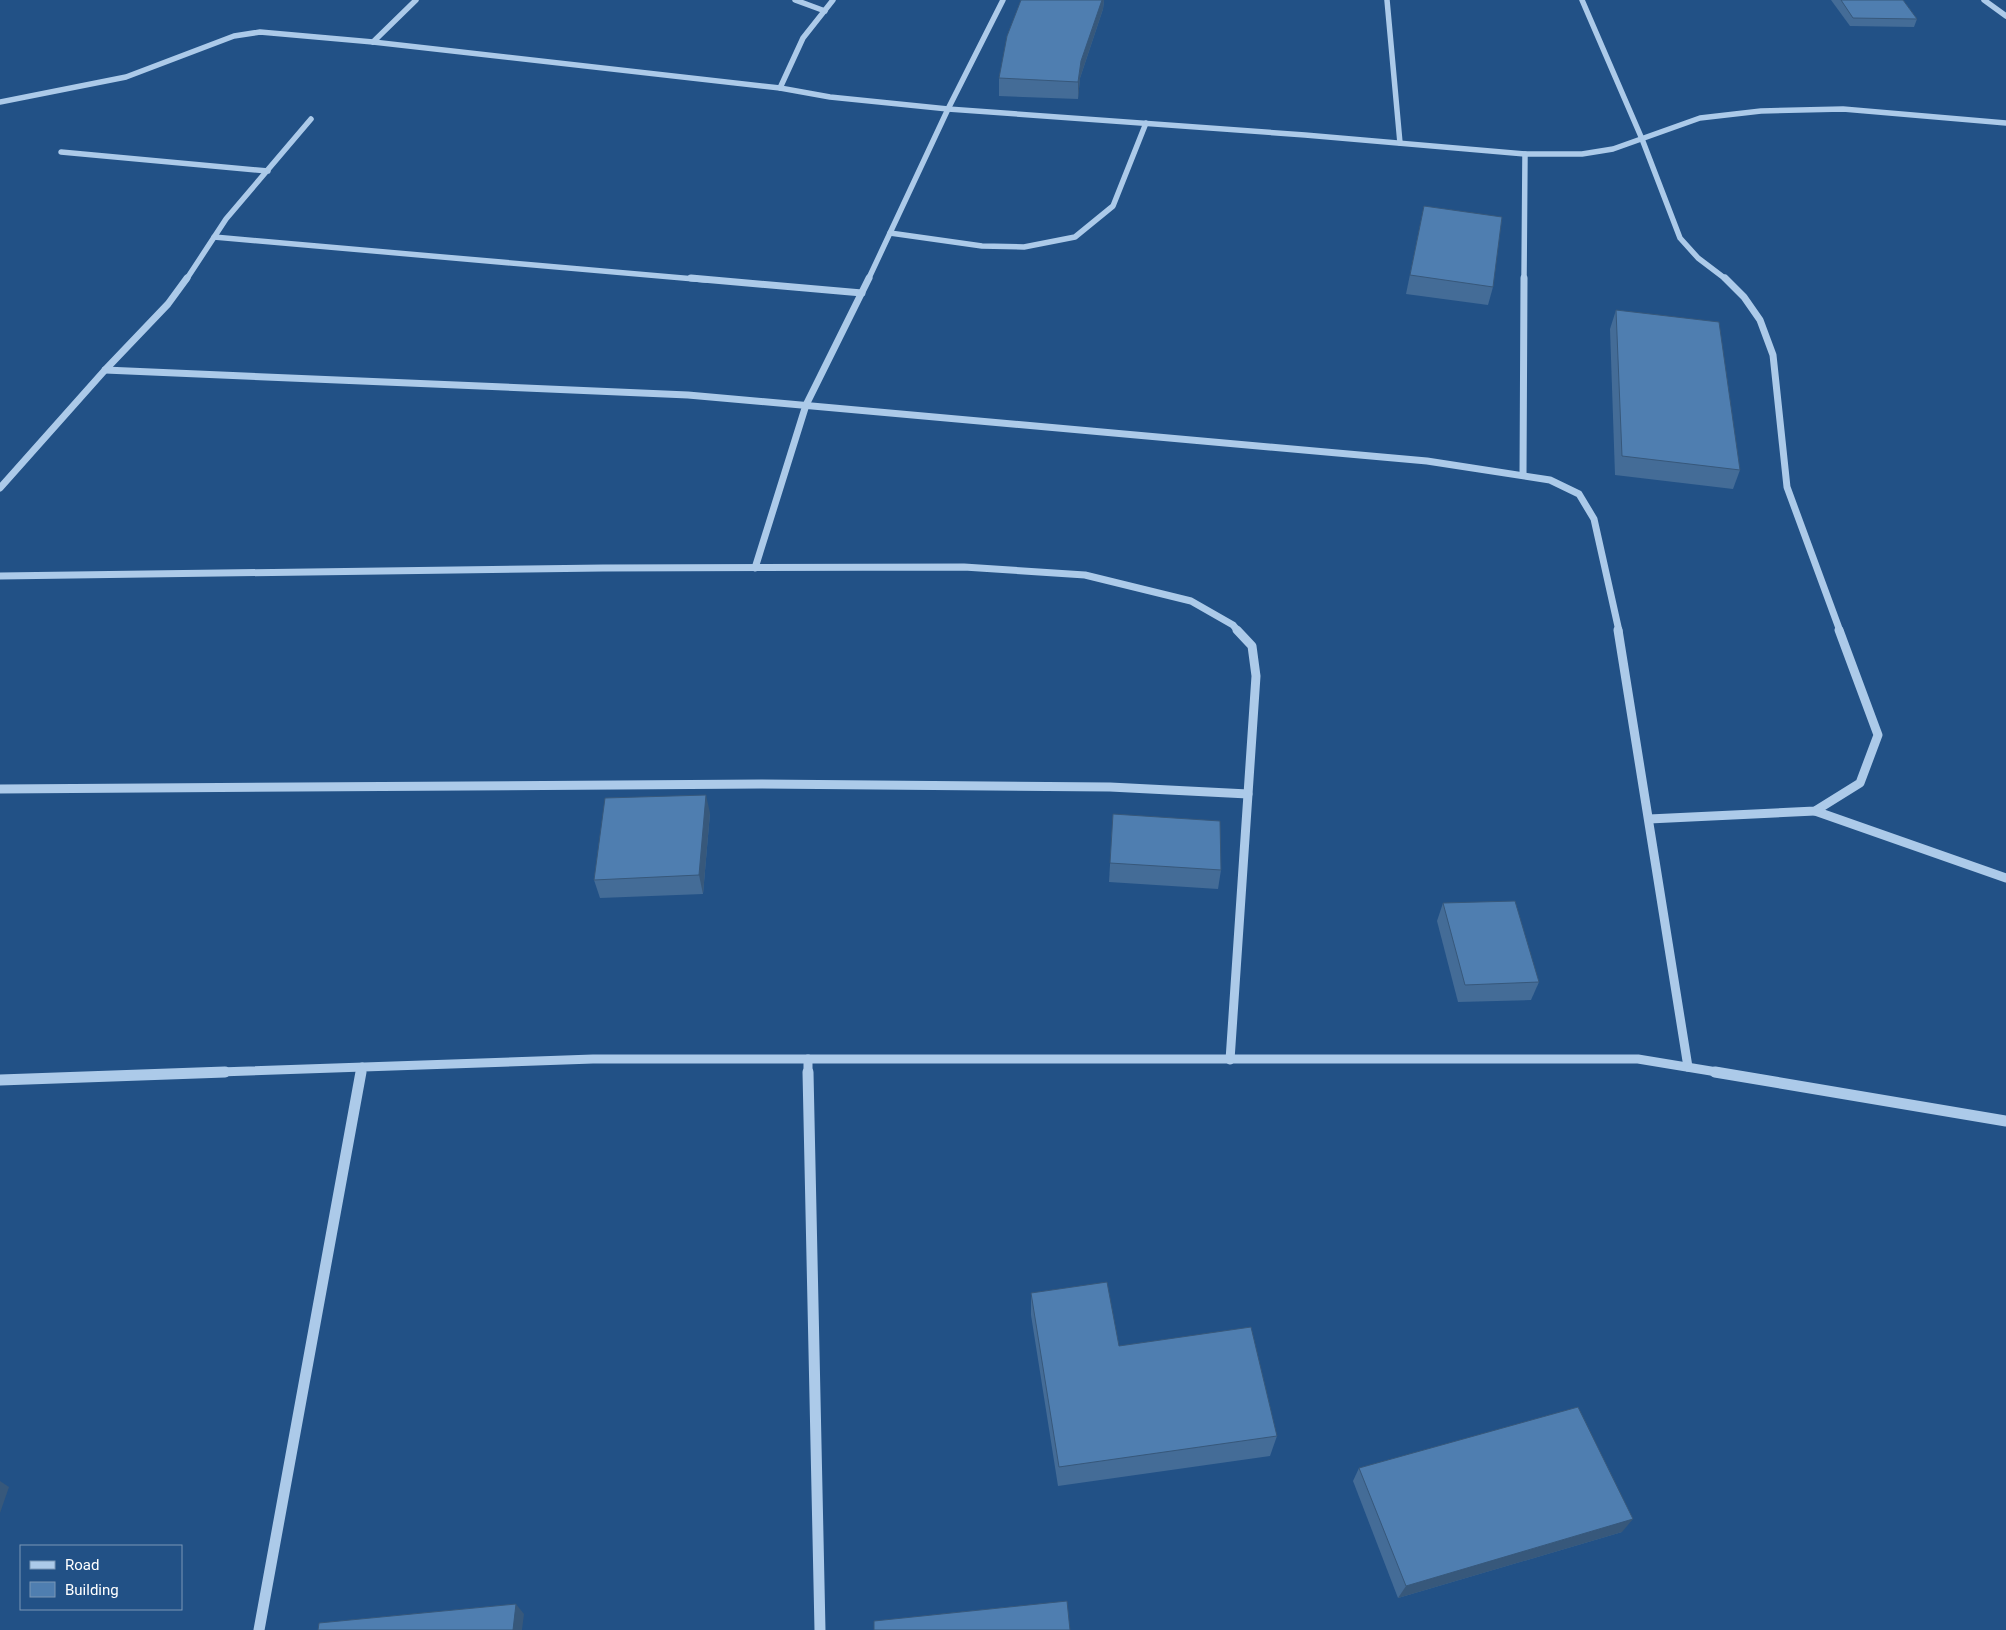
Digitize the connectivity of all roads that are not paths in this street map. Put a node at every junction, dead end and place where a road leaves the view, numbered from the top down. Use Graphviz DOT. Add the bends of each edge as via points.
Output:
graph roads {
  1 [pos="416,0"];
  2 [pos="795,0"];
  3 [pos="832,0"];
  4 [pos="1004,0"];
  5 [pos="1387,0"];
  6 [pos="1582,0"];
  7 [pos="1984,0"];
  8 [pos="825,10"];
  9 [pos="2006,16"];
  10 [pos="373,42"];
  11 [pos="780,88"];
  12 [pos="0,102"];
  13 [pos="948,108"];
  14 [pos="311,119"];
  15 [pos="1146,123"];
  16 [pos="2006,123"];
  17 [pos="1642,139"];
  18 [pos="1400,143"];
  19 [pos="61,152"];
  20 [pos="1525,154"];
  21 [pos="268,171"];
  22 [pos="890,233"];
  23 [pos="214,238"];
  24 [pos="862,293"];
  25 [pos="105,370"];
  26 [pos="806,405"];
  27 [pos="1523,475"];
  28 [pos="0,488"];
  29 [pos="755,568"];
  30 [pos="0,576"];
  31 [pos="0,788"];
  32 [pos="1248,794"];
  33 [pos="1815,811"];
  34 [pos="1649,819"];
  35 [pos="2006,878"];
  36 [pos="808,1059"];
  37 [pos="1230,1060"];
  38 [pos="362,1067"];
  39 [pos="1688,1067"];
  40 [pos="0,1080"];
  41 [pos="2006,1121"];
  42 [pos="259,1630"];
  43 [pos="820,1630"];
  1 -- 10 [label="street"];
  2 -- 8 [label="street"];
  3 -- 8 [label="street"];
  4 -- 13 [label="street"];
  5 -- 18 [label="street"];
  6 -- 17 [label="street"];
  7 -- 9 [label="street"];
  8 -- 11 [label="street" via="803,38"];
  10 -- 11 [label="street"];
  10 -- 12 [label="street" via="260,32 234,36 126,77"];
  11 -- 13 [label="street" via="830,97"];
  13 -- 15 [label="street"];
  13 -- 22 [label="street"];
  14 -- 21 [label="street"];
  15 -- 18 [label="street"];
  15 -- 22 [label="street" via="1113,206 1075,237 1024,247 982,246"];
  16 -- 17 [label="street" via="1843,108 1761,111 1700,118"];
  17 -- 20 [label="street" via="1613,149 1582,154"];
  17 -- 33 [label="street" via="1680,238 1698,258 1730,282 1760,320 1773,355 1787,487 1878,735 1860,783"];
  18 -- 20 [label="street"];
  19 -- 21 [label="street"];
  20 -- 27 [label="street"];
  21 -- 23 [label="street" via="226,219"];
  22 -- 24 [label="street"];
  23 -- 24 [label="street"];
  23 -- 25 [label="street" via="168,304"];
  24 -- 26 [label="street"];
  25 -- 26 [label="street" via="688,395"];
  25 -- 28 [label="street"];
  26 -- 27 [label="street" via="1428,461"];
  26 -- 29 [label="street"];
  27 -- 34 [label="street" via="1550,480 1579,494 1594,519 1618,627"];
  29 -- 30 [label="street"];
  29 -- 32 [label="street" via="964,567 1084,575 1191,601 1233,625 1252,646 1256,676"];
  31 -- 32 [label="street" via="772,784 1110,787"];
  32 -- 37 [label="street"];
  33 -- 34 [label="street"];
  33 -- 35 [label="street"];
  34 -- 39 [label="street"];
  36 -- 37 [label="street"];
  36 -- 38 [label="street" via="593,1059"];
  36 -- 43 [label="street"];
  37 -- 39 [label="street" via="1638,1059"];
  38 -- 40 [label="street"];
  38 -- 42 [label="street"];
  39 -- 41 [label="street"];
}
